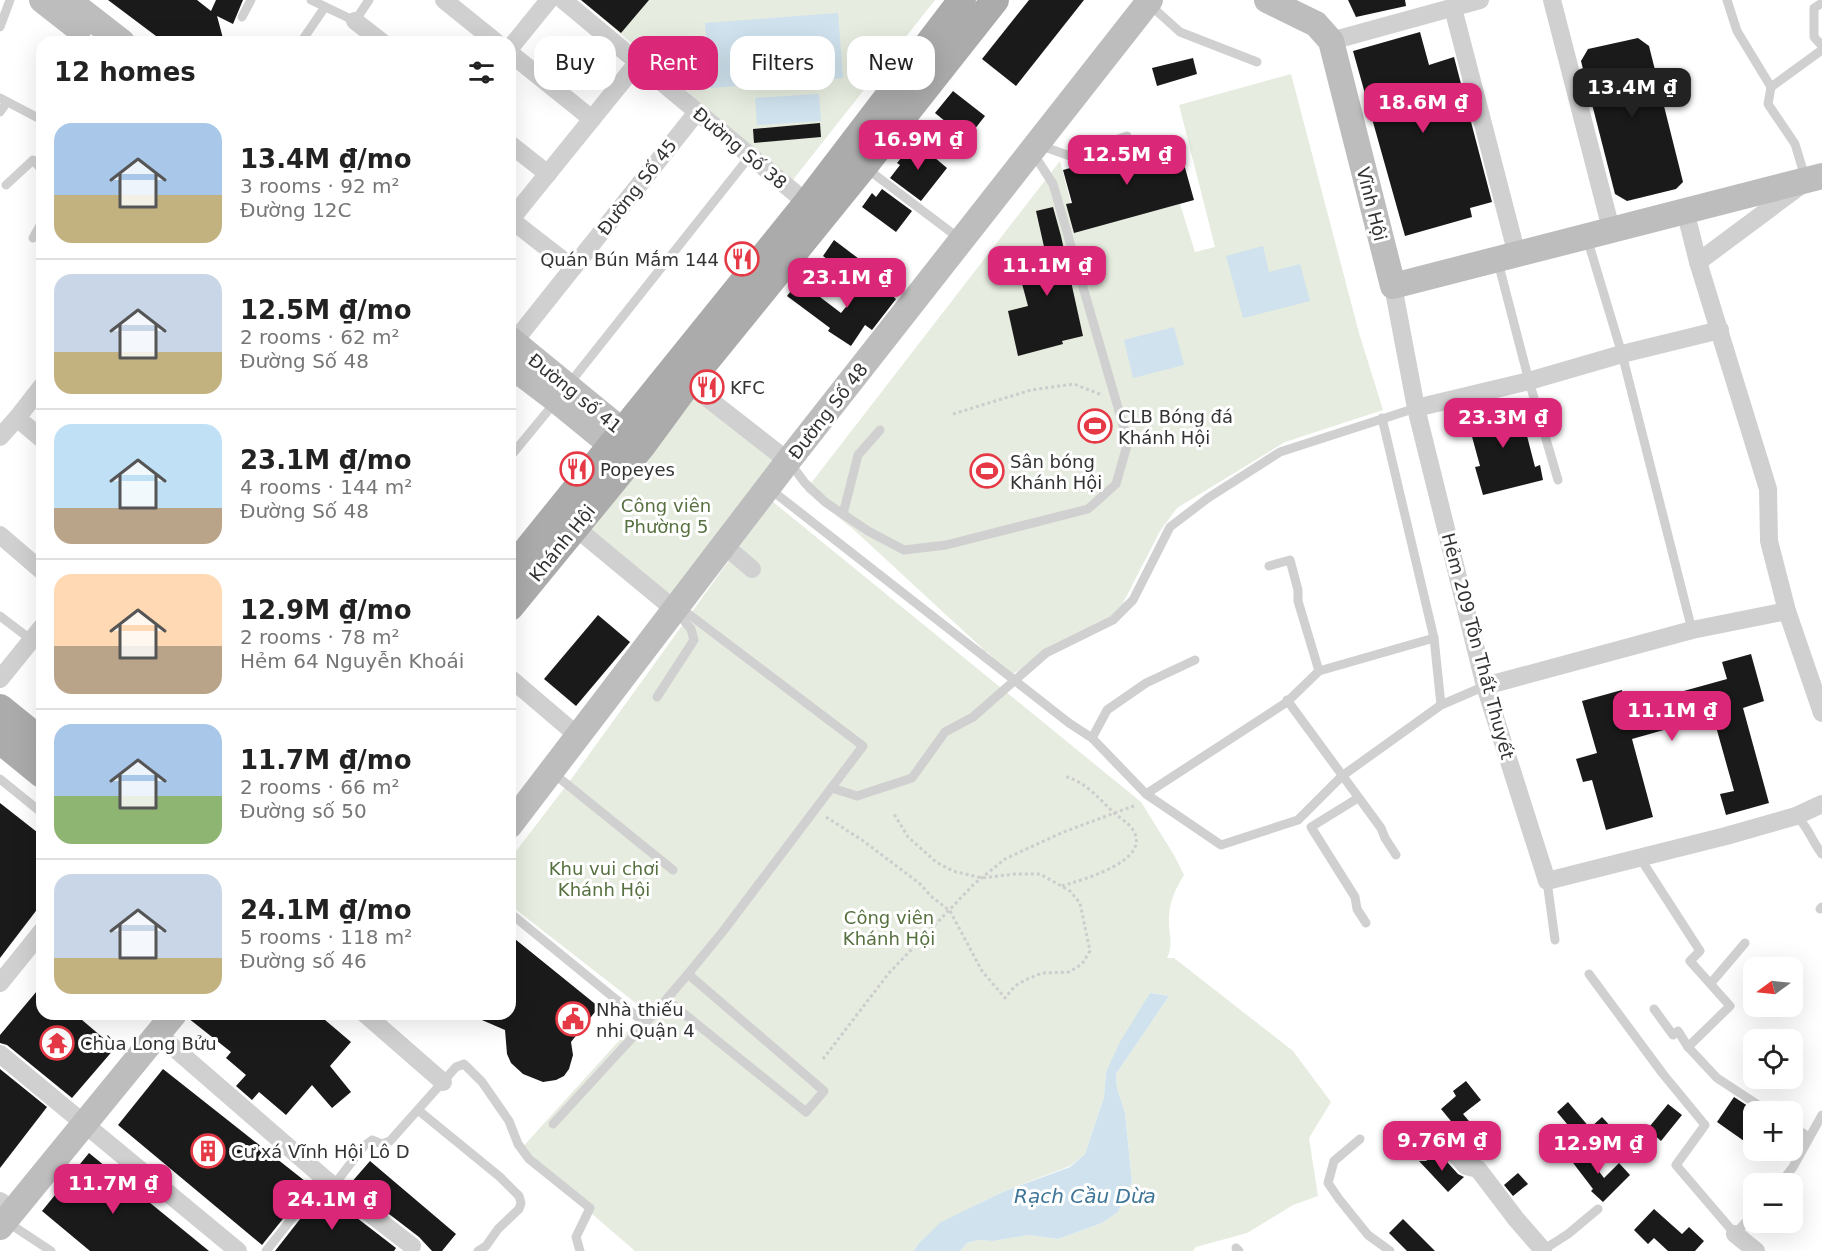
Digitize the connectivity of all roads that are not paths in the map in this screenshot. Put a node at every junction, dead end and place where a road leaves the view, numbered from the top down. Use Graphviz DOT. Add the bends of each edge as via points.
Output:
graph roads {
  1 [pos="10,0"];
  2 [pos="42,0"];
  3 [pos="68,0"];
  4 [pos="251,0"];
  5 [pos="312,0"];
  6 [pos="369,0"];
  7 [pos="444,0"];
  8 [pos="549,0"];
  9 [pos="563,0"];
  10 [pos="995,0"];
  11 [pos="1267,0"];
  12 [pos="1480,0"];
  13 [pos="1552,0"];
  14 [pos="1727,0"];
  15 [pos="1149,1"];
  16 [pos="957,2"];
  17 [pos="1459,4"];
  18 [pos="1818,5"];
  19 [pos="325,7"];
  20 [pos="242,18"];
  21 [pos="355,21"];
  22 [pos="0,27"];
  23 [pos="88,36"];
  24 [pos="114,36"];
  25 [pos="305,36"];
  26 [pos="374,36"];
  27 [pos="489,36"];
  28 [pos="516,41"];
  29 [pos="1330,41"];
  30 [pos="1822,48"];
  31 [pos="628,54"];
  32 [pos="516,58"];
  33 [pos="1257,62"];
  34 [pos="628,74"];
  35 [pos="1771,87"];
  36 [pos="671,90"];
  37 [pos="4,100"];
  38 [pos="0,112"];
  39 [pos="697,112"];
  40 [pos="36,117"];
  41 [pos="592,118"];
  42 [pos="1127,136"];
  43 [pos="1034,148"];
  44 [pos="516,149"];
  45 [pos="750,156"];
  46 [pos="36,163"];
  47 [pos="864,166"];
  48 [pos="548,174"];
  49 [pos="1814,178"];
  50 [pos="6,185"];
  51 [pos="807,203"];
  52 [pos="1685,210"];
  53 [pos="516,212"];
  54 [pos="516,224"];
  55 [pos="1611,229"];
  56 [pos="36,233"];
  57 [pos="1586,236"];
  58 [pos="33,238"];
  59 [pos="962,240"];
  60 [pos="1507,257"];
  61 [pos="1698,262"];
  62 [pos="573,268"];
  63 [pos="1393,285"];
  64 [pos="1720,330"];
  65 [pos="516,342"];
  66 [pos="516,352"];
  67 [pos="1622,354"];
  68 [pos="1529,381"];
  69 [pos="688,383"];
  70 [pos="562,393"];
  71 [pos="36,394"];
  72 [pos="1416,408"];
  73 [pos="17,418"];
  74 [pos="1382,418"];
  75 [pos="880,430"];
  76 [pos="36,434"];
  77 [pos="0,437"];
  78 [pos="626,446"];
  79 [pos="516,450"];
  80 [pos="788,461"];
  81 [pos="1558,480"];
  82 [pos="768,488"];
  83 [pos="843,514"];
  84 [pos="576,528"];
  85 [pos="0,535"];
  86 [pos="724,544"];
  87 [pos="516,565"];
  88 [pos="36,566"];
  89 [pos="1269,566"];
  90 [pos="752,568"];
  91 [pos="516,601"];
  92 [pos="676,608"];
  93 [pos="1787,611"];
  94 [pos="0,616"];
  95 [pos="1692,630"];
  96 [pos="36,636"];
  97 [pos="1434,638"];
  98 [pos="36,641"];
  99 [pos="1195,660"];
  100 [pos="1319,671"];
  101 [pos="0,679"];
  102 [pos="1014,679"];
  103 [pos="516,683"];
  104 [pos="1485,686"];
  105 [pos="657,697"];
  106 [pos="1287,701"];
  107 [pos="1441,705"];
  108 [pos="0,708"];
  109 [pos="1822,713"];
  110 [pos="578,736"];
  111 [pos="36,737"];
  112 [pos="1092,738"];
  113 [pos="1,742"];
  114 [pos="36,769"];
  115 [pos="551,771"];
  116 [pos="1342,776"];
  117 [pos="0,779"];
  118 [pos="832,788"];
  119 [pos="1146,794"];
  120 [pos="1358,798"];
  121 [pos="1822,804"];
  122 [pos="36,808"];
  123 [pos="1796,816"];
  124 [pos="516,817"];
  125 [pos="1822,854"];
  126 [pos="1396,855"];
  127 [pos="1640,858"];
  128 [pos="673,870"];
  129 [pos="1546,881"];
  130 [pos="516,918"];
  131 [pos="1366,923"];
  132 [pos="36,938"];
  133 [pos="1555,940"];
  134 [pos="1745,943"];
  135 [pos="688,974"];
  136 [pos="1589,974"];
  137 [pos="0,983"];
  138 [pos="1711,983"];
  139 [pos="667,1000"];
  140 [pos="1654,1009"];
  141 [pos="653,1015"];
  142 [pos="372,1020"];
  143 [pos="166,1024"];
  144 [pos="1688,1047"];
  145 [pos="0,1054"];
  146 [pos="442,1082"];
  147 [pos="1752,1101"];
  148 [pos="418,1110"];
  149 [pos="1822,1115"];
  150 [pos="86,1124"];
  151 [pos="554,1124"];
  152 [pos="1803,1133"];
  153 [pos="1809,1137"];
  154 [pos="1360,1139"];
  155 [pos="1423,1150"];
  156 [pos="1789,1173"];
  157 [pos="329,1181"];
  158 [pos="1598,1209"];
  159 [pos="4,1215"];
  160 [pos="1743,1226"];
  161 [pos="1735,1234"];
  162 [pos="410,1249"];
  163 [pos="1543,1250"];
  164 [pos="51,1251"];
  165 [pos="238,1251"];
  166 [pos="266,1251"];
  167 [pos="478,1251"];
  168 [pos="580,1251"];
  169 [pos="1390,1251"];
  170 [pos="1756,1251"];
  1 -- 22 [label="lane"];
  2 -- 23 [label="street"];
  3 -- 24 [label="street"];
  4 -- 20 [label="lane"];
  5 -- 19 [label="lane"];
  6 -- 21 [label="lane"];
  7 -- 27 [label="street"];
  8 -- 28 [label="street"];
  9 -- 31 [label="street, Đường Số 38"];
  10 -- 47 [label="main road, Khánh Hội"];
  11 -- 29 [label="street" via="1316,24"];
  12 -- 17 [label="street"];
  13 -- 55 [label="street"];
  14 -- 35 [label="lane" via="1737,31"];
  15 -- 33 [label="lane" via="1180,32"];
  15 -- 43 [label="street, Đường Số 48"];
  16 -- 51 [label="main road, Khánh Hội"];
  17 -- 29 [label="street"];
  17 -- 60 [label="street"];
  18 -- 30 [label="lane" via="1814,37"];
  19 -- 21 [label="lane"];
  19 -- 25 [label="lane"];
  21 -- 26 [label="street"];
  29 -- 63 [label="street, Vĩnh Hội"];
  30 -- 35 [label="lane"];
  32 -- 41 [label="street"];
  34 -- 41 [label="street"];
  35 -- 49 [label="lane" via="1768,104"];
  36 -- 39 [label="street, Đường Số 38"];
  37 -- 38 [label="lane"];
  37 -- 40 [label="lane"];
  39 -- 45 [label="street, Đường Số 38"];
  39 -- 62 [label="street, Đường Số 45"];
  41 -- 48 [label="street"];
  42 -- 43 [label="lane" via="1070,156"];
  43 -- 59 [label="street, Đường Số 48"];
  43 -- 83 [label="lane" via="1053,184 1128,442 1116,484 1088,509 946,545 904,550"];
  44 -- 48 [label="street"];
  45 -- 51 [label="street, Đường Số 38"];
  45 -- 70 [label="lane"];
  46 -- 50 [label="lane" via="33,160"];
  47 -- 59 [label="lane"];
  47 -- 69 [label="main road, Khánh Hội"];
  48 -- 53 [label="street"];
  49 -- 52 [label="street"];
  49 -- 61 [label="street"];
  51 -- 78 [label="main road, Khánh Hội"];
  52 -- 55 [label="street"];
  52 -- 61 [label="street"];
  54 -- 62 [label="street"];
  55 -- 57 [label="street"];
  56 -- 58 [label="lane"];
  57 -- 60 [label="street"];
  57 -- 67 [label="lane"];
  59 -- 80 [label="street, Đường Số 48"];
  60 -- 63 [label="street"];
  60 -- 68 [label="lane"];
  61 -- 64 [label="street"];
  62 -- 65 [label="street, Đường Số 45"];
  63 -- 72 [label="street, Vĩnh Hội"];
  64 -- 67 [label="street"];
  64 -- 93 [label="street" via="1768,489 1770,541"];
  66 -- 70 [label="street, Đường số 41"];
  67 -- 68 [label="street"];
  67 -- 95 [label="lane"];
  68 -- 72 [label="street"];
  68 -- 81 [label="lane"];
  69 -- 78 [label="main road, Khánh Hội"];
  69 -- 80 [label="street"];
  70 -- 78 [label="street, Đường số 41"];
  70 -- 79 [label="lane"];
  71 -- 73 [label="street"];
  72 -- 74 [label="lane"];
  72 -- 104 [label="street, Hẻm 209 Tôn Thất Thuyết"];
  73 -- 76 [label="street"];
  73 -- 77 [label="street"];
  74 -- 97 [label="lane"];
  74 -- 102 [label="lane" via="1280,452 1208,498 1170,527 1133,600 1113,620 1046,653"];
  75 -- 83 [label="lane" via="858,455"];
  78 -- 84 [label="main road, Khánh Hội"];
  78 -- 87 [label="main road, Khánh Hội"];
  80 -- 82 [label="street, Đường Số 48"];
  80 -- 83 [label="lane" via="805,483"];
  82 -- 86 [label="street, Đường Số 48"];
  82 -- 102 [label="lane"];
  84 -- 91 [label="main road, Khánh Hội"];
  84 -- 92 [label="street"];
  85 -- 88 [label="street"];
  86 -- 90 [label="street"];
  86 -- 92 [label="street, Đường Số 48"];
  89 -- 100 [label="lane" via="1290,560"];
  92 -- 105 [label="lane" via="694,640"];
  92 -- 110 [label="street, Đường Số 48"];
  92 -- 118 [label="lane" via="863,746"];
  93 -- 95 [label="street"];
  93 -- 109 [label="street"];
  94 -- 96 [label="lane"];
  95 -- 104 [label="street"];
  97 -- 100 [label="lane"];
  97 -- 107 [label="lane"];
  98 -- 101 [label="street"];
  99 -- 112 [label="lane" via="1146,683 1107,710"];
  100 -- 106 [label="lane"];
  102 -- 112 [label="lane"];
  102 -- 118 [label="lane" via="973,717 945,732 912,778 857,796"];
  103 -- 110 [label="street"];
  104 -- 107 [label="lane"];
  104 -- 129 [label="street, Hẻm 209 Tôn Thất Thuyết"];
  106 -- 116 [label="lane"];
  106 -- 119 [label="lane"];
  107 -- 116 [label="lane"];
  108 -- 111 [label="main road"];
  110 -- 115 [label="street, Đường Số 48"];
  112 -- 119 [label="lane"];
  113 -- 114 [label="main road"];
  115 -- 124 [label="street, Đường Số 48"];
  115 -- 128 [label="lane"];
  116 -- 119 [label="lane" via="1298,820 1221,844"];
  116 -- 120 [label="lane"];
  117 -- 122 [label="lane"];
  118 -- 135 [label="lane"];
  120 -- 126 [label="lane"];
  120 -- 131 [label="lane" via="1311,827 1355,897"];
  121 -- 123 [label="street"];
  123 -- 125 [label="lane"];
  123 -- 127 [label="street"];
  127 -- 129 [label="street"];
  127 -- 138 [label="lane" via="1700,951 1690,961"];
  129 -- 133 [label="lane"];
  130 -- 141 [label="lane" via="640,1018"];
  132 -- 137 [label="street"];
  134 -- 138 [label="lane"];
  135 -- 139 [label="lane"];
  135 -- 139 [label="lane" via="824,1090 806,1112"];
  136 -- 161 [label="lane" via="1705,1125 1676,1166"];
  138 -- 144 [label="lane" via="1730,1006"];
  139 -- 141 [label="lane"];
  140 -- 144 [label="lane" via="1673,1035 1678,1031"];
  141 -- 151 [label="lane"];
  142 -- 146 [label="street"];
  143 -- 150 [label="street"];
  143 -- 157 [label="street"];
  144 -- 147 [label="lane" via="1717,1078"];
  145 -- 150 [label="street"];
  146 -- 148 [label="lane"];
  146 -- 168 [label="lane" via="456,1067 464,1064 471,1069 509,1121 529,1159 590,1208 576,1237"];
  148 -- 157 [label="lane" via="390,1141 386,1144 372,1140"];
  148 -- 167 [label="lane" via="519,1196 519,1209"];
  149 -- 153 [label="lane"];
  150 -- 159 [label="street"];
  150 -- 165 [label="street"];
  152 -- 153 [label="lane"];
  153 -- 156 [label="lane"];
  154 -- 169 [label="lane" via="1334,1161 1328,1183 1368,1235"];
  155 -- 163 [label="street" via="1439,1136 1466,1166 1478,1169"];
  157 -- 162 [label="street"];
  157 -- 166 [label="lane"];
  158 -- 163 [label="lane"];
  159 -- 164 [label="lane"];
  160 -- 161 [label="lane"];
  161 -- 170 [label="street"];
}
